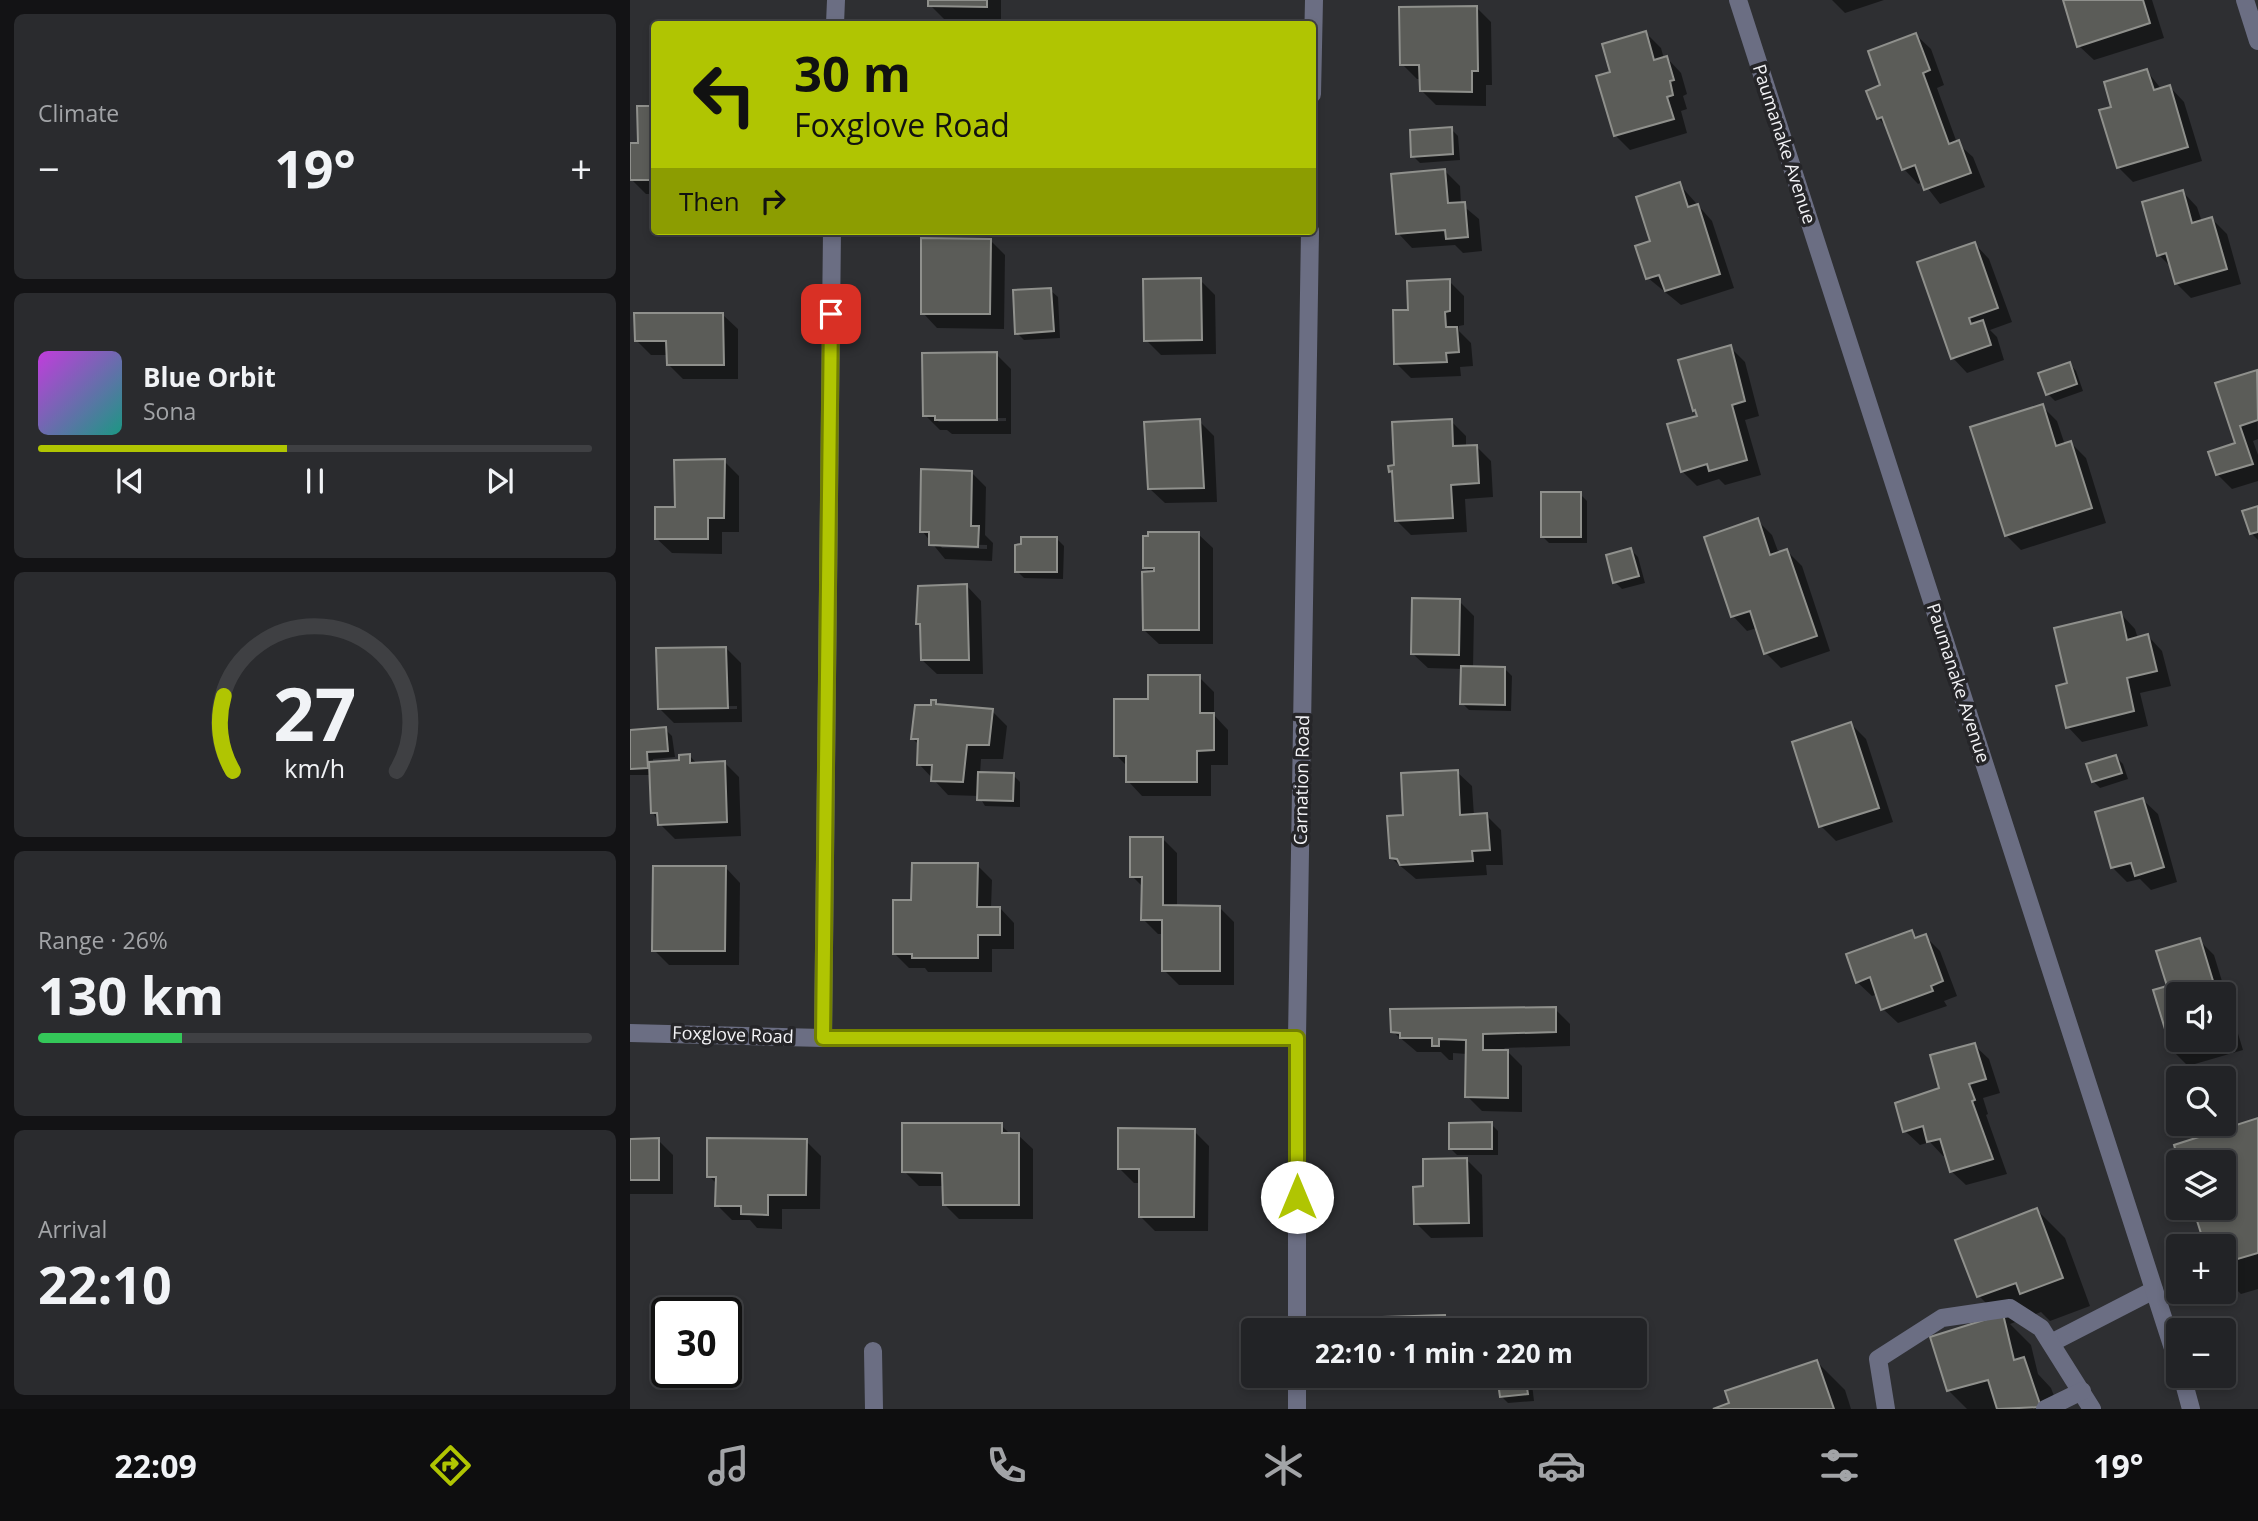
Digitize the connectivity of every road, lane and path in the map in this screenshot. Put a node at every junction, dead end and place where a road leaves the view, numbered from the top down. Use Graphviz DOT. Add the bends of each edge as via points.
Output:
graph roads {
  1 [pos="835,0"];
  2 [pos="1314,0"];
  3 [pos="1738,0"];
  4 [pos="2245,0"];
  5 [pos="835,21"];
  6 [pos="1314,21"];
  7 [pos="2258,41"];
  8 [pos="832,235"];
  9 [pos="1310,235"];
  10 [pos="630,1033"];
  11 [pos="823,1038"];
  12 [pos="1297,1038"];
  13 [pos="2154,1290"];
  14 [pos="1297,1318"];
  15 [pos="2166,1327"];
  16 [pos="2051,1342"];
  17 [pos="873,1351"];
  18 [pos="1297,1388"];
  19 [pos="2185,1388"];
  20 [pos="2082,1391"];
  21 [pos="874,1409"];
  22 [pos="1297,1409"];
  23 [pos="1886,1409"];
  24 [pos="2045,1409"];
  25 [pos="2092,1409"];
  26 [pos="2191,1409"];
  1 -- 5 [label="street"];
  2 -- 6 [label="street"];
  3 -- 13 [label="street, Paumanake Avenue"];
  4 -- 7 [label="street"];
  8 -- 11 [label="street"];
  9 -- 12 [label="street, Carnation Road"];
  10 -- 11 [label="street, Foxglove Road"];
  11 -- 12 [label="street, Foxglove Road"];
  12 -- 14 [label="street, Carnation Road"];
  13 -- 15 [label="street, Paumanake Avenue"];
  13 -- 16 [label="street"];
  16 -- 20 [label="street"];
  16 -- 23 [label="street" via="2041,1328 2010,1308 1942,1318 1878,1359"];
  17 -- 21 [label="street"];
  18 -- 22 [label="street"];
  19 -- 26 [label="street"];
  20 -- 24 [label="street"];
  20 -- 25 [label="street"];
}
